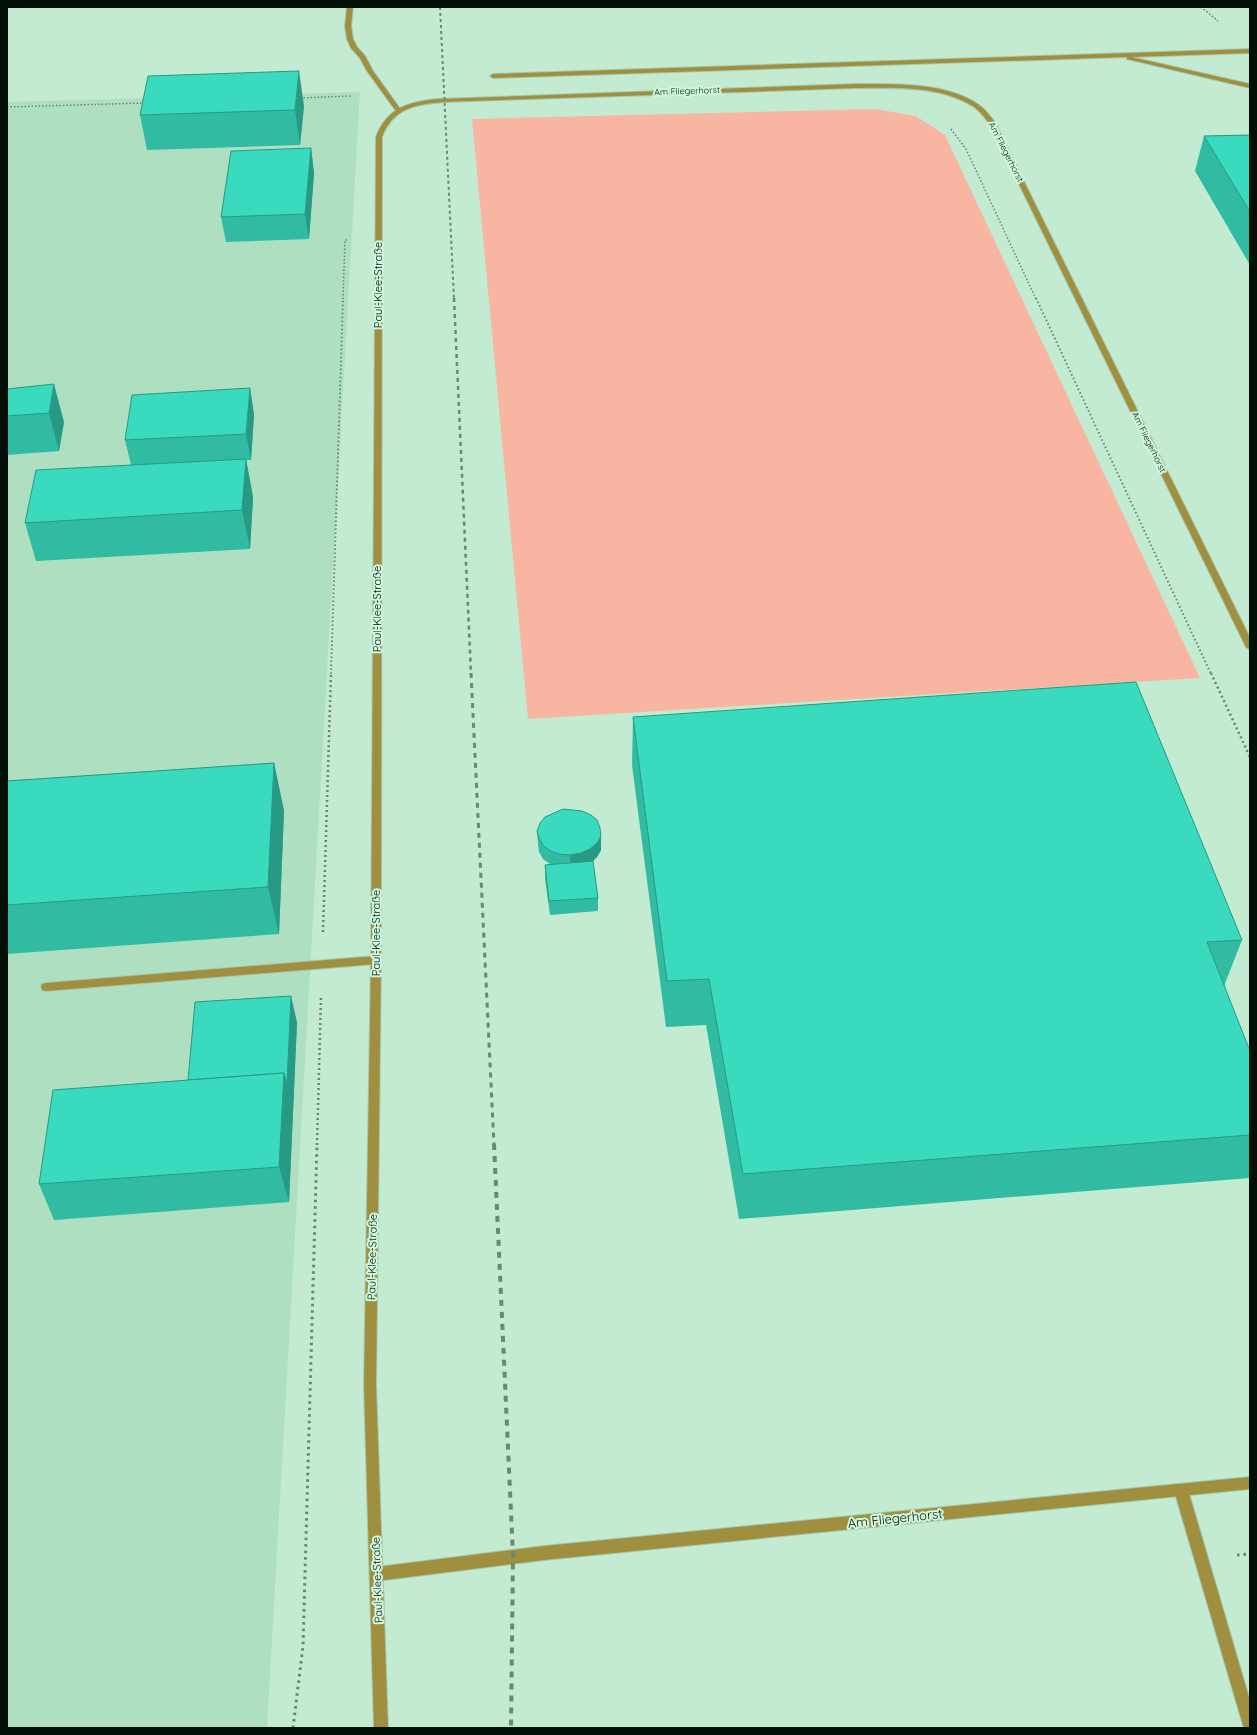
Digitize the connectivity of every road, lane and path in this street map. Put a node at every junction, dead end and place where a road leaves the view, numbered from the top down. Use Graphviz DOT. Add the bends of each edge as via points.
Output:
graph roads {
  1 [pos="350,7"];
  2 [pos="1250,51"];
  3 [pos="1115,55"];
  4 [pos="493,76"];
  5 [pos="1250,86"];
  6 [pos="387,95"];
  7 [pos="300,98"];
  8 [pos="150,102"];
  9 [pos="7,107"];
  10 [pos="398,110"];
  11 [pos="951,128"];
  12 [pos="379,137"];
  13 [pos="378,238"];
  14 [pos="1250,648"];
  15 [pos="1250,757"];
  16 [pos="376,960"];
  17 [pos="322,964"];
  18 [pos="46,986"];
  19 [pos="1249,1483"];
  20 [pos="1181,1490"];
  21 [pos="376,1574"];
  22 [pos="1250,1725"];
  23 [pos="293,1728"];
  24 [pos="381,1728"];
  1 -- 6 [label="street" via="348,26 354,48 363,57"];
  2 -- 3 [label="street"];
  3 -- 4 [label="street"];
  3 -- 5 [label="street"];
  6 -- 7 [label="path"];
  6 -- 10 [label="street"];
  8 -- 9 [label="path"];
  10 -- 12 [label="street, Am Fliegerhorst" via="385,122"];
  10 -- 14 [label="street, Am Fliegerhorst" via="444,100 856,86 901,86 936,91 976,105 992,122"];
  11 -- 15 [label="path" via="966,149"];
  12 -- 13 [label="street, Paul-Klee-Straße"];
  13 -- 16 [label="street, Paul-Klee-Straße"];
  13 -- 17 [label="path" via="345,240"];
  16 -- 17 [label="street"];
  16 -- 21 [label="street, Paul-Klee-Straße" via="370,1385"];
  17 -- 18 [label="street"];
  17 -- 23 [label="path" via="303,1646"];
  19 -- 20 [label="street, Am Fliegerhorst"];
  20 -- 21 [label="street, Am Fliegerhorst" via="544,1553"];
  20 -- 22 [label="street"];
  21 -- 24 [label="street, Paul-Klee-Straße"];
}
